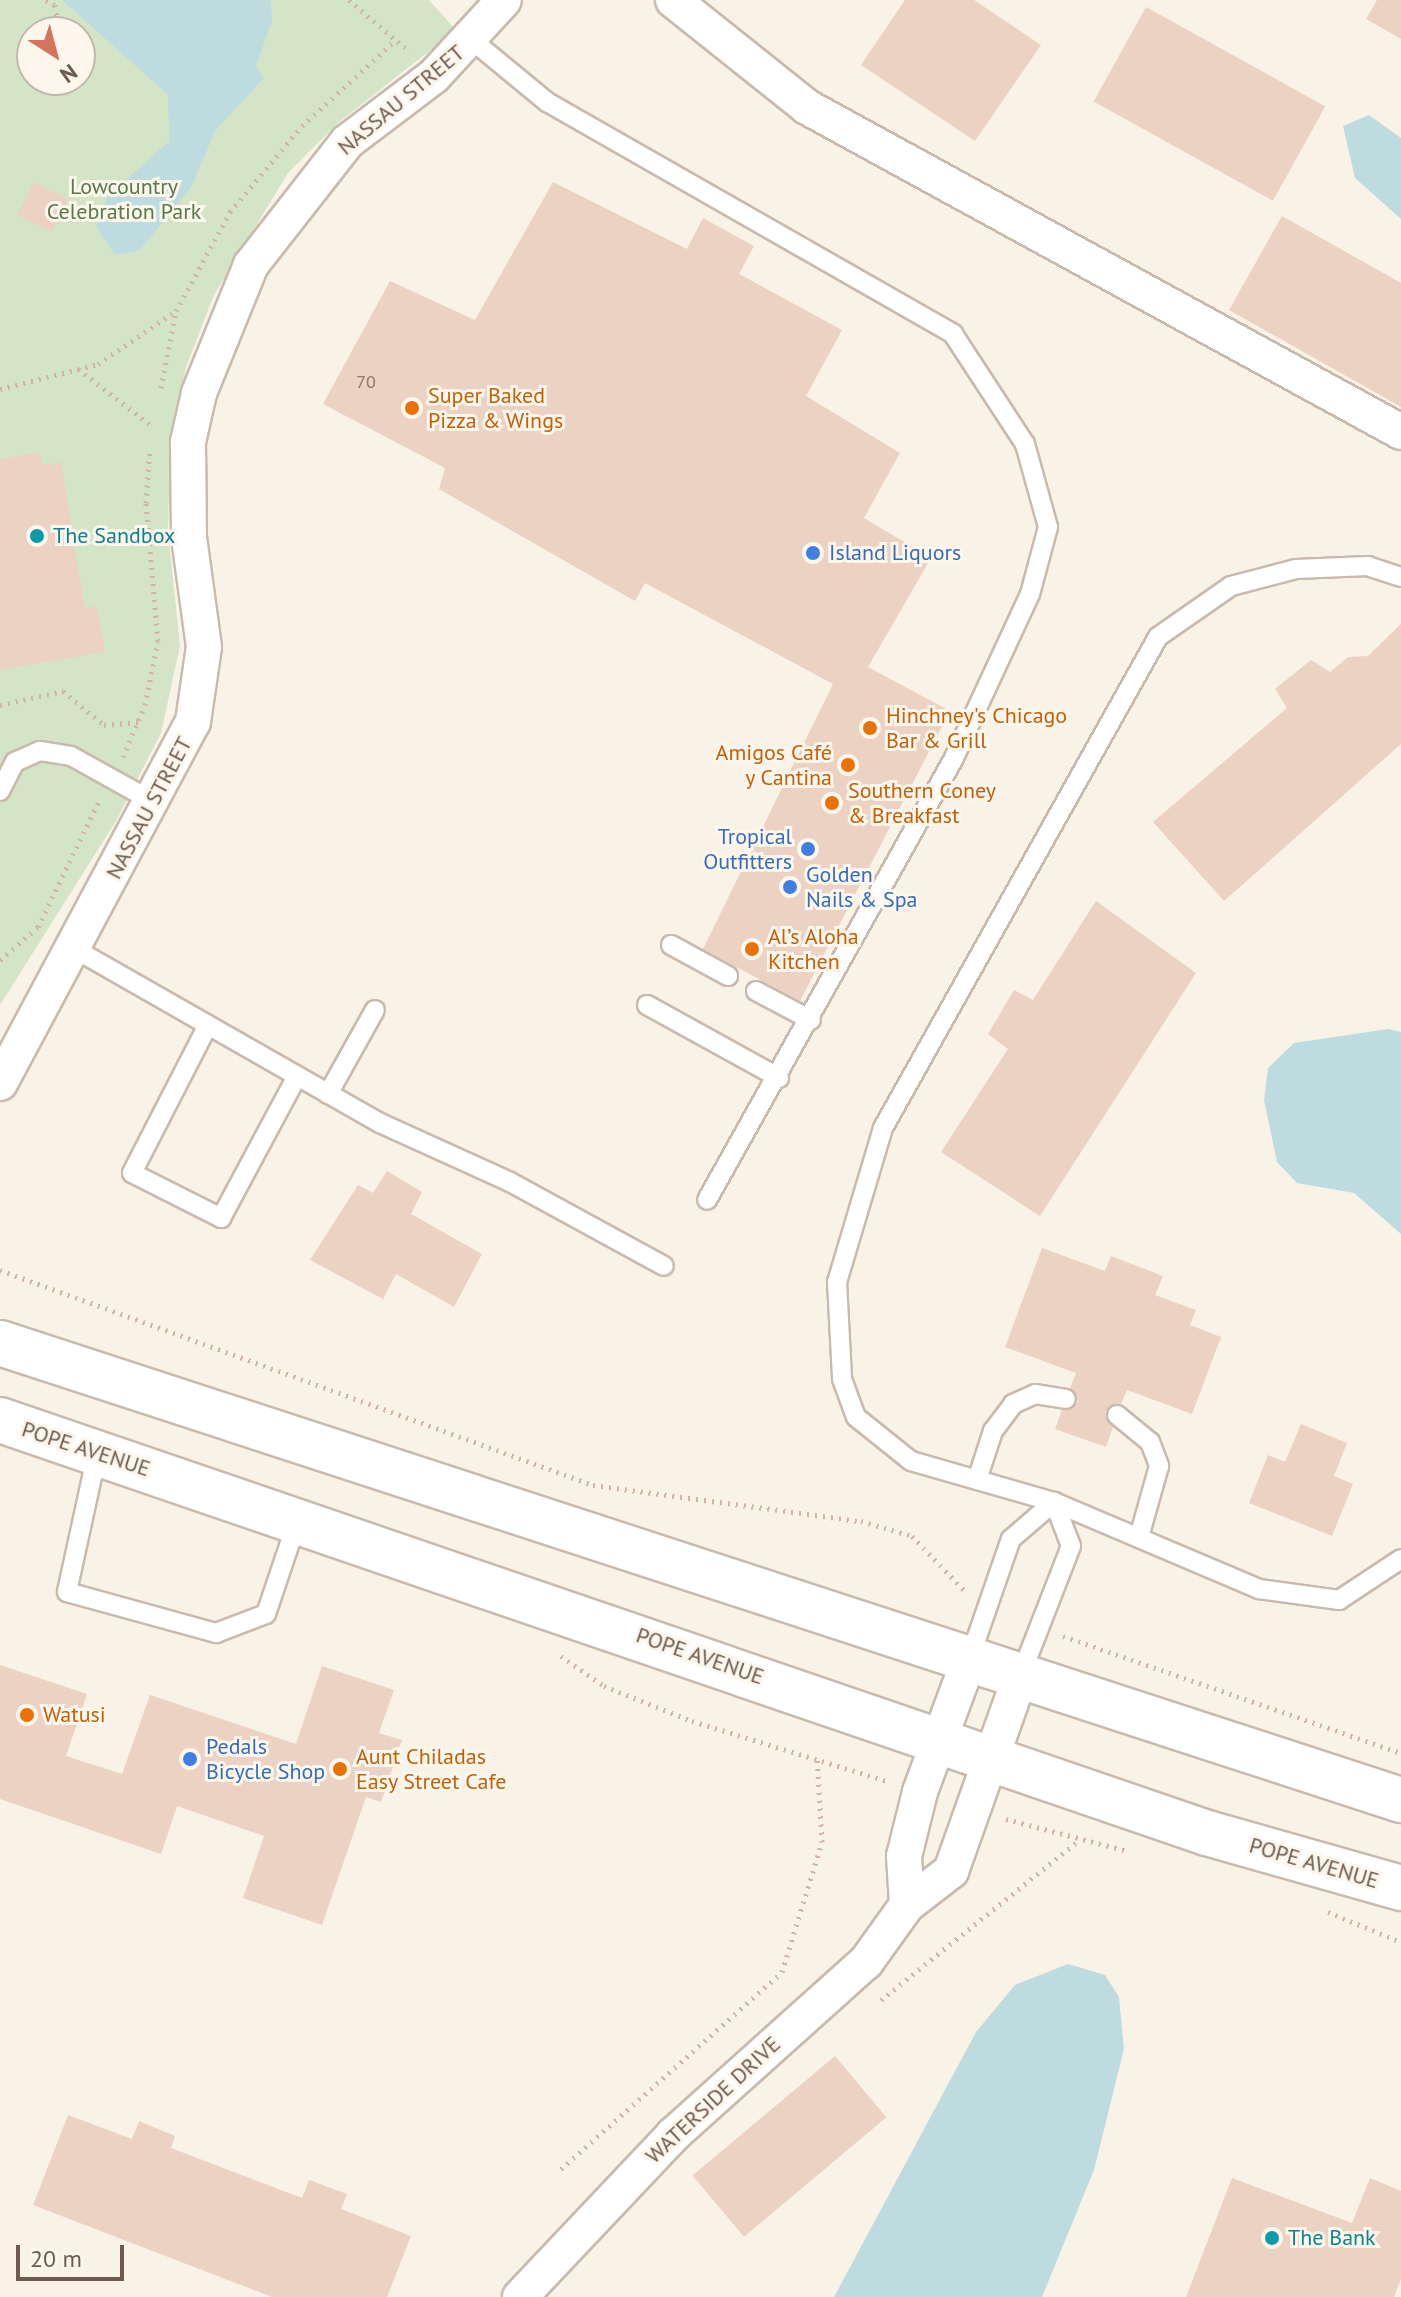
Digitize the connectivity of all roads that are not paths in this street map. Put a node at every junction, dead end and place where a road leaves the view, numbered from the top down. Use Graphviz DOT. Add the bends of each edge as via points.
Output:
graph roads {
  1 [pos="504,0"];
  2 [pos="673,0"];
  3 [pos="473,41"];
  4 [pos="1401,432"];
  5 [pos="1401,577"];
  6 [pos="0,791"];
  7 [pos="154,802"];
  8 [pos="671,945"];
  9 [pos="73,948"];
  10 [pos="728,976"];
  11 [pos="756,991"];
  12 [pos="647,1005"];
  13 [pos="375,1010"];
  14 [pos="811,1020"];
  15 [pos="208,1025"];
  16 [pos="297,1076"];
  17 [pos="779,1078"];
  18 [pos="0,1083"];
  19 [pos="328,1094"];
  20 [pos="707,1200"];
  21 [pos="664,1266"];
  22 [pos="0,1343"];
  23 [pos="1066,1399"];
  24 [pos="1117,1415"];
  25 [pos="0,1420"];
  26 [pos="97,1453"];
  27 [pos="977,1480"];
  28 [pos="1054,1502"];
  29 [pos="298,1520"];
  30 [pos="1139,1537"];
  31 [pos="1401,1559"];
  32 [pos="969,1660"];
  33 [pos="1020,1677"];
  34 [pos="936,1740"];
  35 [pos="991,1759"];
  36 [pos="1401,1800"];
  37 [pos="1401,1888"];
  38 [pos="907,1905"];
  39 [pos="520,2297"];
  1 -- 3 [label="street, NASSAU STREET"];
  2 -- 4 [label="street" via="807,107"];
  3 -- 7 [label="street, NASSAU STREET" via="347,142 306,188 251,265 211,358 185,479 204,647 199,692"];
  3 -- 14 [label="lane" via="547,102 953,334 1025,444 1048,527 1030,594 954,758"];
  5 -- 27 [label="lane" via="1368,566 1296,569 1231,586 1158,637 883,1128 837,1282 842,1379 856,1417 886,1447"];
  6 -- 7 [label="lane" via="15,762 40,751 71,756"];
  7 -- 9 [label="street, NASSAU STREET"];
  8 -- 10 [label="lane"];
  9 -- 15 [label="lane"];
  9 -- 18 [label="street, NASSAU STREET"];
  11 -- 14 [label="lane"];
  12 -- 17 [label="lane"];
  13 -- 19 [label="lane"];
  14 -- 17 [label="lane"];
  15 -- 16 [label="lane"];
  15 -- 16 [label="lane" via="132,1173 221,1218"];
  16 -- 19 [label="lane"];
  17 -- 20 [label="lane"];
  19 -- 21 [label="lane"];
  22 -- 32 [label="main road"];
  23 -- 27 [label="lane" via="1035,1394 1013,1404 993,1431"];
  24 -- 30 [label="lane" via="1150,1442 1159,1466"];
  25 -- 26 [label="main road, POPE AVENUE"];
  26 -- 29 [label="main road, POPE AVENUE"];
  26 -- 29 [label="lane" via="67,1592 216,1633 266,1614"];
  27 -- 28 [label="lane"];
  28 -- 30 [label="lane"];
  28 -- 32 [label="lane" via="1011,1539"];
  28 -- 33 [label="lane" via="1071,1546"];
  29 -- 34 [label="main road, POPE AVENUE"];
  30 -- 31 [label="lane" via="1259,1589 1339,1600"];
  32 -- 33 [label="main road"];
  32 -- 34 [label="street"];
  33 -- 35 [label="street, WATERSIDE DRIVE"];
  33 -- 36 [label="main road"];
  34 -- 35 [label="main road, POPE AVENUE"];
  34 -- 38 [label="street" via="904,1856"];
  35 -- 37 [label="main road, POPE AVENUE"];
  35 -- 38 [label="street, WATERSIDE DRIVE" via="951,1871"];
  38 -- 39 [label="street, WATERSIDE DRIVE" via="866,1962 673,2135"];
}
